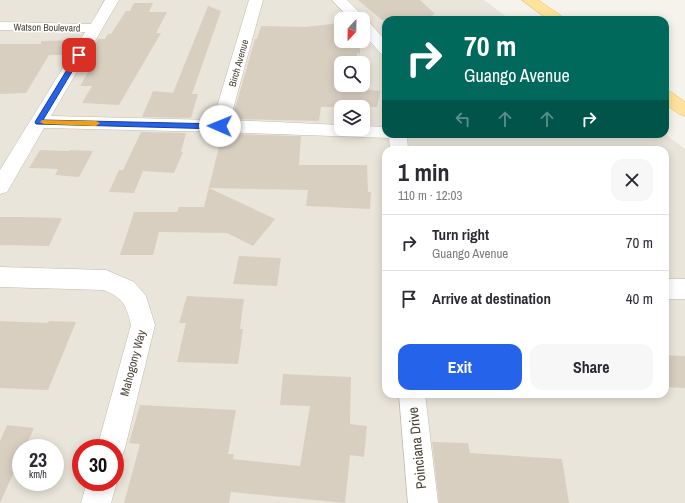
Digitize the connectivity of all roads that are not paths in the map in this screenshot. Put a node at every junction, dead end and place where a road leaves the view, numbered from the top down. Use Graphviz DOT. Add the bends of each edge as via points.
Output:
graph roads {
  1 [pos="112,0"];
  2 [pos="256,0"];
  3 [pos="339,0"];
  4 [pos="529,0"];
  5 [pos="351,12"];
  6 [pos="552,16"];
  7 [pos="0,26"];
  8 [pos="95,28"];
  9 [pos="370,32"];
  10 [pos="382,46"];
  11 [pos="669,99"];
  12 [pos="685,110"];
  13 [pos="38,122"];
  14 [pos="220,126"];
  15 [pos="382,134"];
  16 [pos="0,187"];
  17 [pos="0,277"];
  18 [pos="669,289"];
  19 [pos="685,289"];
  20 [pos="412,398"];
  21 [pos="112,439"];
  22 [pos="99,491"];
  23 [pos="96,503"];
  24 [pos="423,503"];
  1 -- 8 [label="street"];
  2 -- 14 [label="street, Birch Avenue"];
  3 -- 5 [label="street"];
  4 -- 6 [label="main road"];
  7 -- 8 [label="street, Watson Boulevard"];
  8 -- 13 [label="street"];
  9 -- 10 [label="street"];
  11 -- 12 [label="main road"];
  13 -- 14 [label="street"];
  13 -- 16 [label="street"];
  14 -- 15 [label="street"];
  17 -- 21 [label="street, Mahogony Way" via="106,280 126,288 138,303 143,324"];
  18 -- 19 [label="street"];
  20 -- 24 [label="street, Poinciana Drive"];
  22 -- 23 [label="street"];
}
